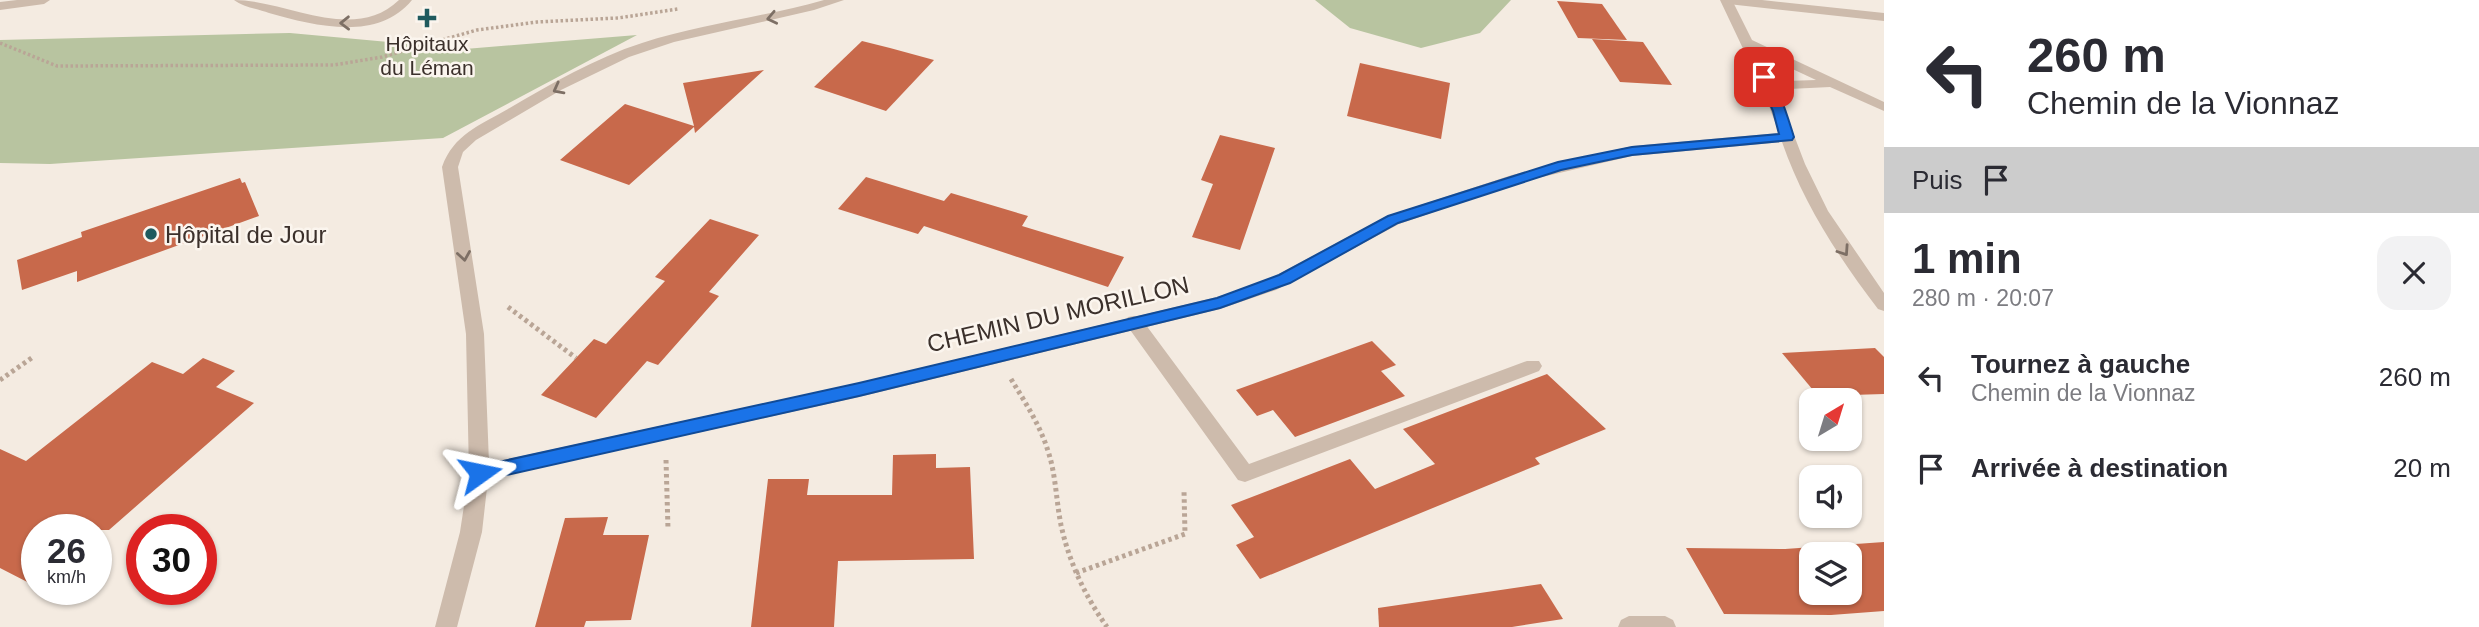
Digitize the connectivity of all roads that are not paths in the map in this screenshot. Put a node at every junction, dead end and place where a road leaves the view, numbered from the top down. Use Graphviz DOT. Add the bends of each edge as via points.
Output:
graph roads {
  1 [pos="240,0"];
  2 [pos="406,0"];
  3 [pos="838,0"];
  4 [pos="1727,0"];
  5 [pos="35,1"];
  6 [pos="0,6"];
  7 [pos="1884,17"];
  8 [pos="1747,43"];
  9 [pos="1836,85"];
  10 [pos="1772,95"];
  11 [pos="1884,107"];
  12 [pos="1787,137"];
  13 [pos="1884,305"];
  14 [pos="1135,322"];
  15 [pos="1533,366"];
  16 [pos="480,473"];
  17 [pos="446,627"];
  18 [pos="1629,627"];
  19 [pos="1665,627"];
  2 -- 1 [label="street, one-way" via="385,16 339,24"];
  3 -- 16 [label="street, one-way" via="645,47 508,116 456,150 450,167 473,318"];
  4 -- 7 [label="street"];
  4 -- 8 [label="street"];
  5 -- 6 [label="street"];
  8 -- 9 [label="street"];
  8 -- 10 [label="street"];
  9 -- 10 [label="street" via="1798,83"];
  9 -- 11 [label="street"];
  10 -- 12 [label="street"];
  12 -- 13 [label="street, one-way" via="1810,192 1838,241"];
  12 -- 14 [label="street, CHEMIN DU MORILLON" via="1632,151 1527,175 1393,220 1247,295"];
  14 -- 15 [label="street" via="1245,474"];
  14 -- 16 [label="street, CHEMIN DU MORILLON" via="859,390"];
  16 -- 17 [label="street" via="471,532"];
  18 -- 19 [label="street"];
}
